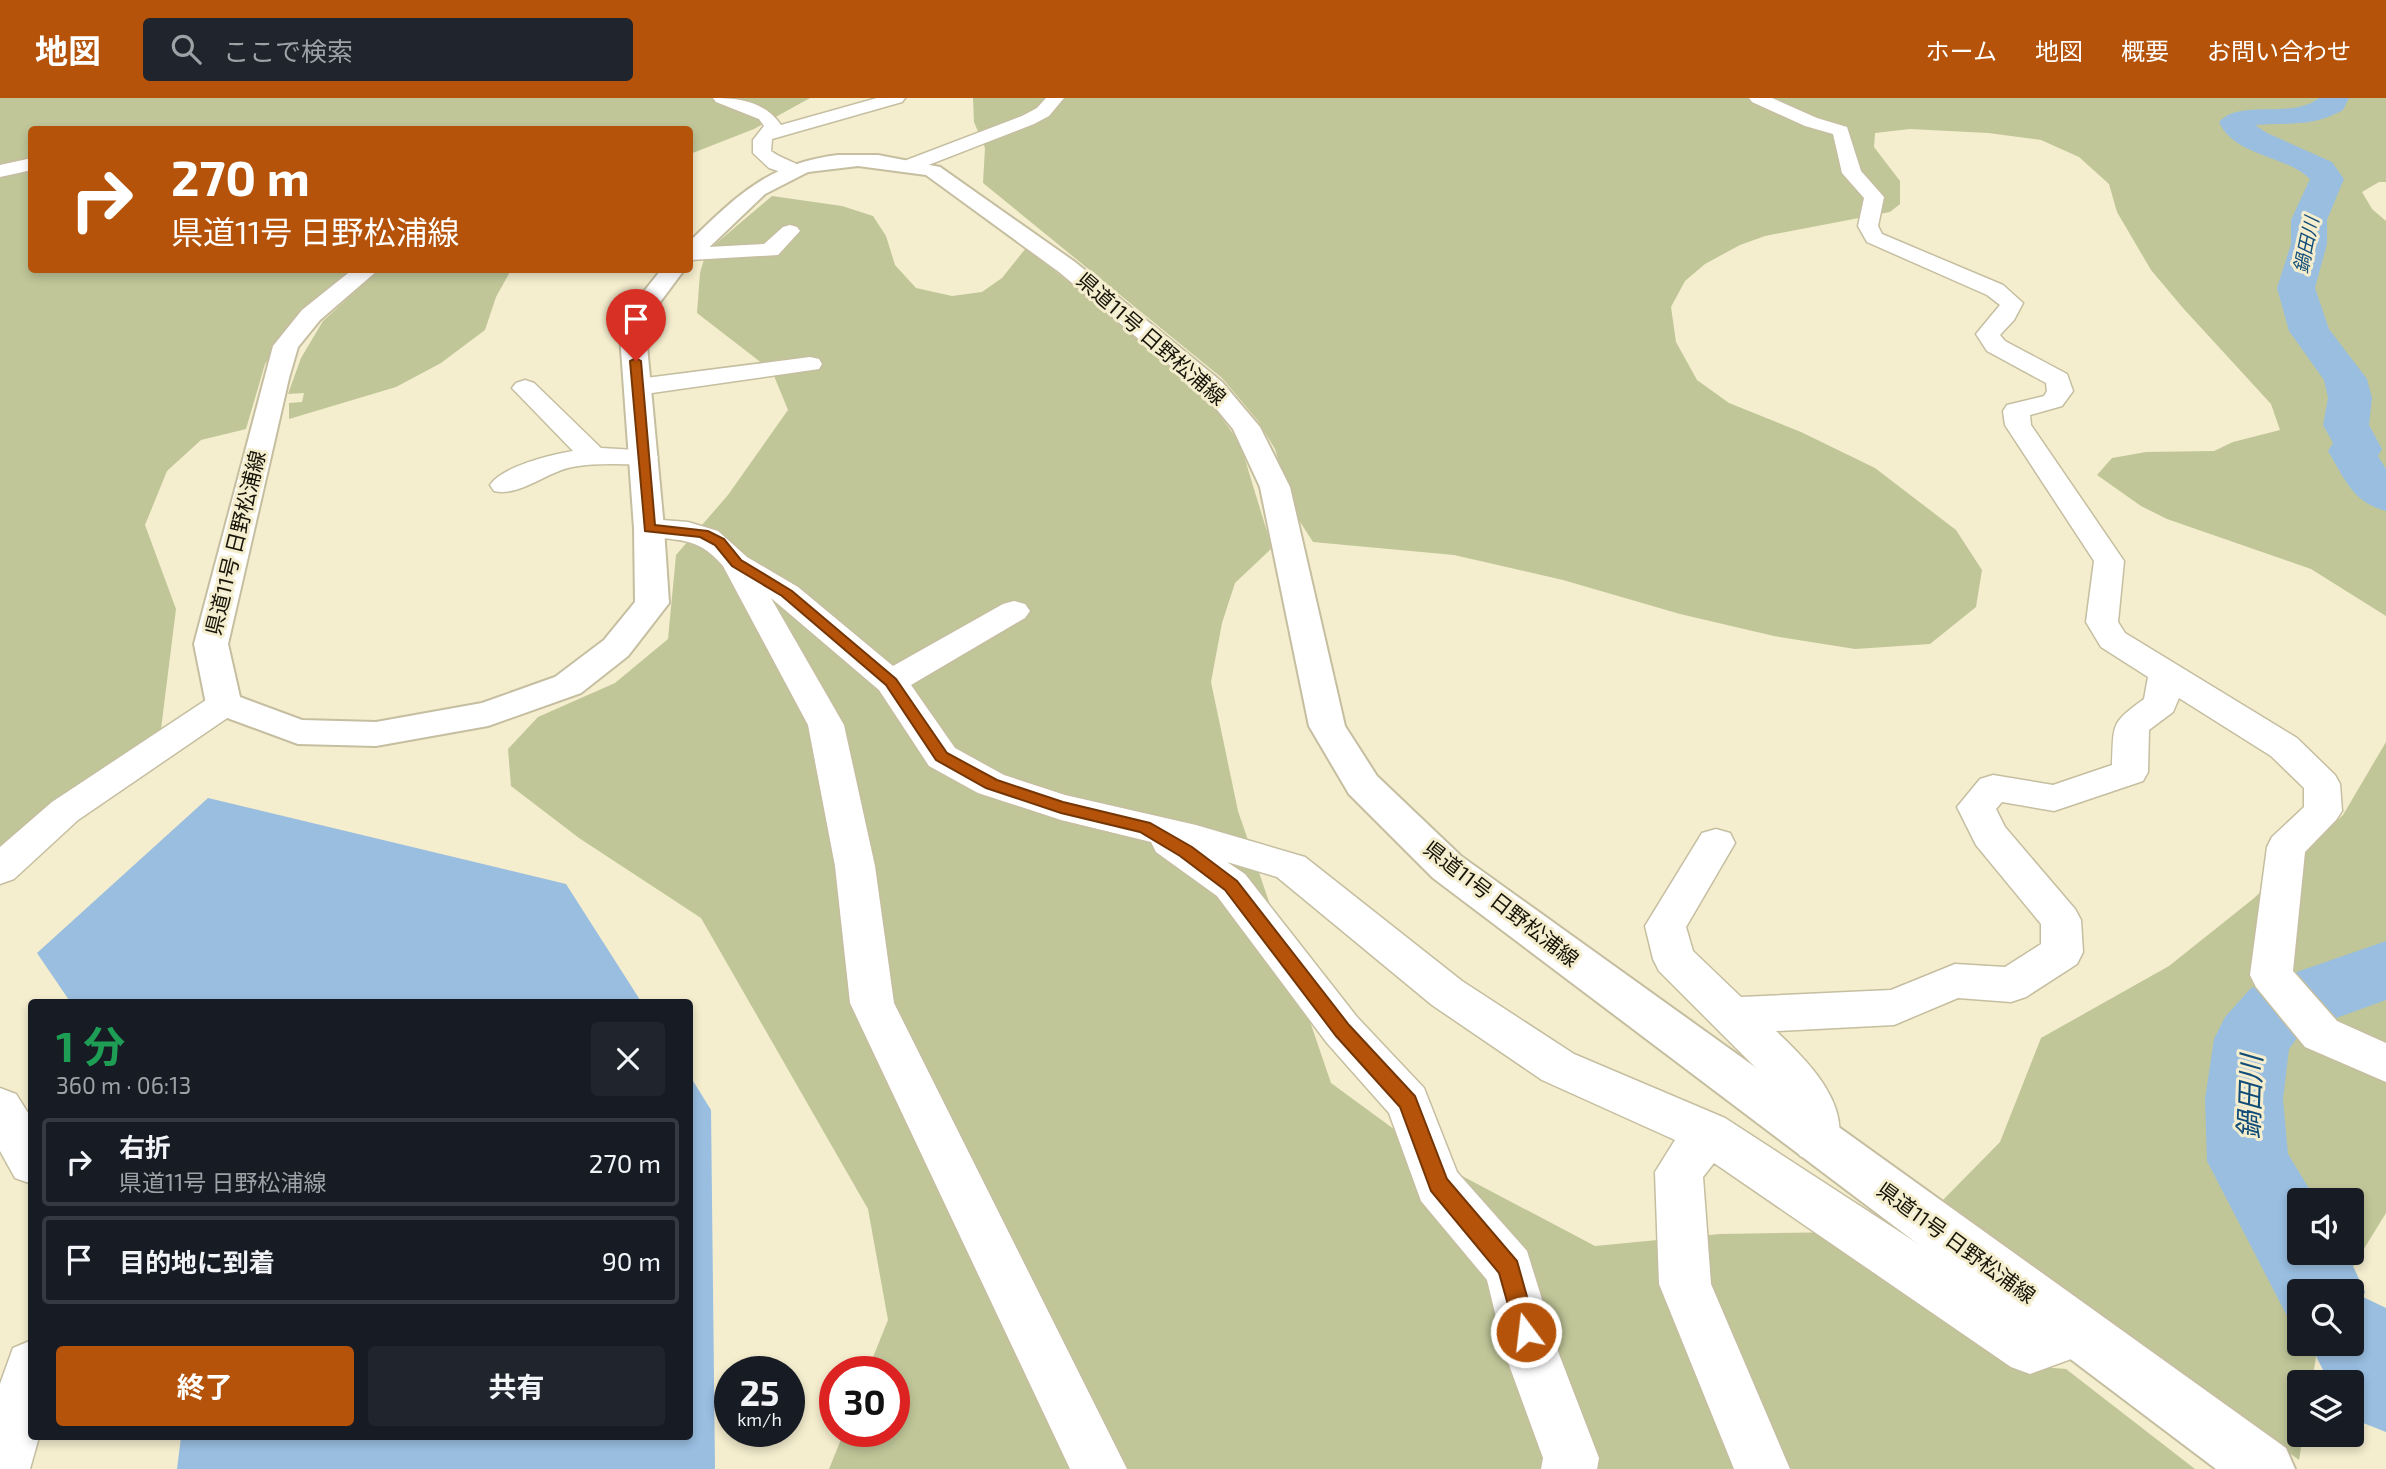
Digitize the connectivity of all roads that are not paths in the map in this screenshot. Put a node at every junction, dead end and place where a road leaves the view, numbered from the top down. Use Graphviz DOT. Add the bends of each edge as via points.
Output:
graph roads {
  1 [pos="722,98"];
  2 [pos="896,98"];
  3 [pos="1055,98"];
  4 [pos="1758,98"];
  5 [pos="766,135"];
  6 [pos="28,165"];
  7 [pos="911,165"];
  8 [pos="796,170"];
  9 [pos="0,171"];
  10 [pos="790,231"];
  11 [pos="693,250"];
  12 [pos="769,250"];
  13 [pos="693,253"];
  14 [pos="797,255"];
  15 [pos="362,273"];
  16 [pos="671,273"];
  17 [pos="810,364"];
  18 [pos="638,387"];
  19 [pos="525,388"];
  20 [pos="592,454"];
  21 [pos="644,457"];
  22 [pos="504,485"];
  23 [pos="649,528"];
  24 [pos="736,563"];
  25 [pos="1014,611"];
  26 [pos="2165,673"];
  27 [pos="891,682"];
  28 [pos="224,704"];
  29 [pos="1145,827"];
  30 [pos="1716,843"];
  31 [pos="0,869"];
  32 [pos="1731,1015"];
  33 [pos="2386,1063"];
  34 [pos="0,1108"];
  35 [pos="1708,1133"];
  36 [pos="1817,1141"];
  37 [pos="28,1156"];
  38 [pos="2077,1332"];
  39 [pos="28,1381"];
  40 [pos="2,1469"];
  41 [pos="1099,1469"];
  42 [pos="1569,1469"];
  43 [pos="1762,1469"];
  44 [pos="2265,1469"];
  1 -- 5 [label="street" via="765,115 773,126"];
  2 -- 5 [label="street"];
  3 -- 7 [label="street" via="1028,120"];
  4 -- 26 [label="street" via="1841,131 1852,173 1874,197 1868,226 1874,238 1995,290 2012,303 1988,334 1996,345 2058,379 2060,391 2053,401 2016,411 2018,425 2109,561 2102,622 2113,640"];
  5 -- 8 [label="street" via="762,153 776,164"];
  6 -- 9 [label="main road"];
  7 -- 8 [label="main road, 県道11号 日野松浦線" via="848,161"];
  7 -- 36 [label="main road, 県道11号 日野松浦線" via="933,171 1067,267 1213,388 1246,427 1275,487 1326,726 1363,785 1447,867"];
  8 -- 11 [label="main road, 県道11号 日野松浦線" via="744,201"];
  10 -- 12 [label="street"];
  12 -- 13 [label="street"];
  12 -- 14 [label="street"];
  15 -- 28 [label="main road, 県道11号 日野松浦線" via="311,315 286,346 211,644"];
  16 -- 18 [label="main road" via="646,304 633,335"];
  17 -- 18 [label="street"];
  18 -- 21 [label="main road"];
  19 -- 20 [label="street"];
  20 -- 21 [label="street"];
  20 -- 22 [label="street" via="537,466"];
  21 -- 23 [label="main road"];
  23 -- 24 [label="street" via="703,534 720,542"];
  23 -- 28 [label="main road" via="652,603 616,648 568,685 488,714 376,734 298,732"];
  24 -- 27 [label="street" via="787,593"];
  24 -- 41 [label="street" via="825,725 855,866 873,1003"];
  25 -- 27 [label="street"];
  26 -- 32 [label="street" via="2161,704 2131,726 2130,772 2053,798 1993,788 1976,807 1990,835 2061,920 2062,952 2011,985 1955,981 1894,1007"];
  26 -- 33 [label="street" via="2284,747 2322,784 2323,811 2287,847 2271,975 2321,1034"];
  27 -- 29 [label="street" via="942,757 991,784"];
  28 -- 31 [label="street" via="65,811"];
  29 -- 35 [label="street" via="1291,867 1447,993 1558,1067"];
  29 -- 42 [label="street" via="1231,885 1342,1030 1408,1102 1438,1185 1509,1268 1532,1354 1571,1458"];
  30 -- 32 [label="street" via="1665,926 1674,959"];
  32 -- 36 [label="street" via="1778,1061 1813,1106"];
  34 -- 37 [label="street"];
  35 -- 38 [label="street" via="2030,1348"];
  35 -- 43 [label="street" via="1679,1172 1685,1284"];
  36 -- 38 [label="main road, 県道11号 日野松浦線"];
  38 -- 44 [label="main road, 県道11号 日野松浦線"];
  39 -- 40 [label="street"];
}
